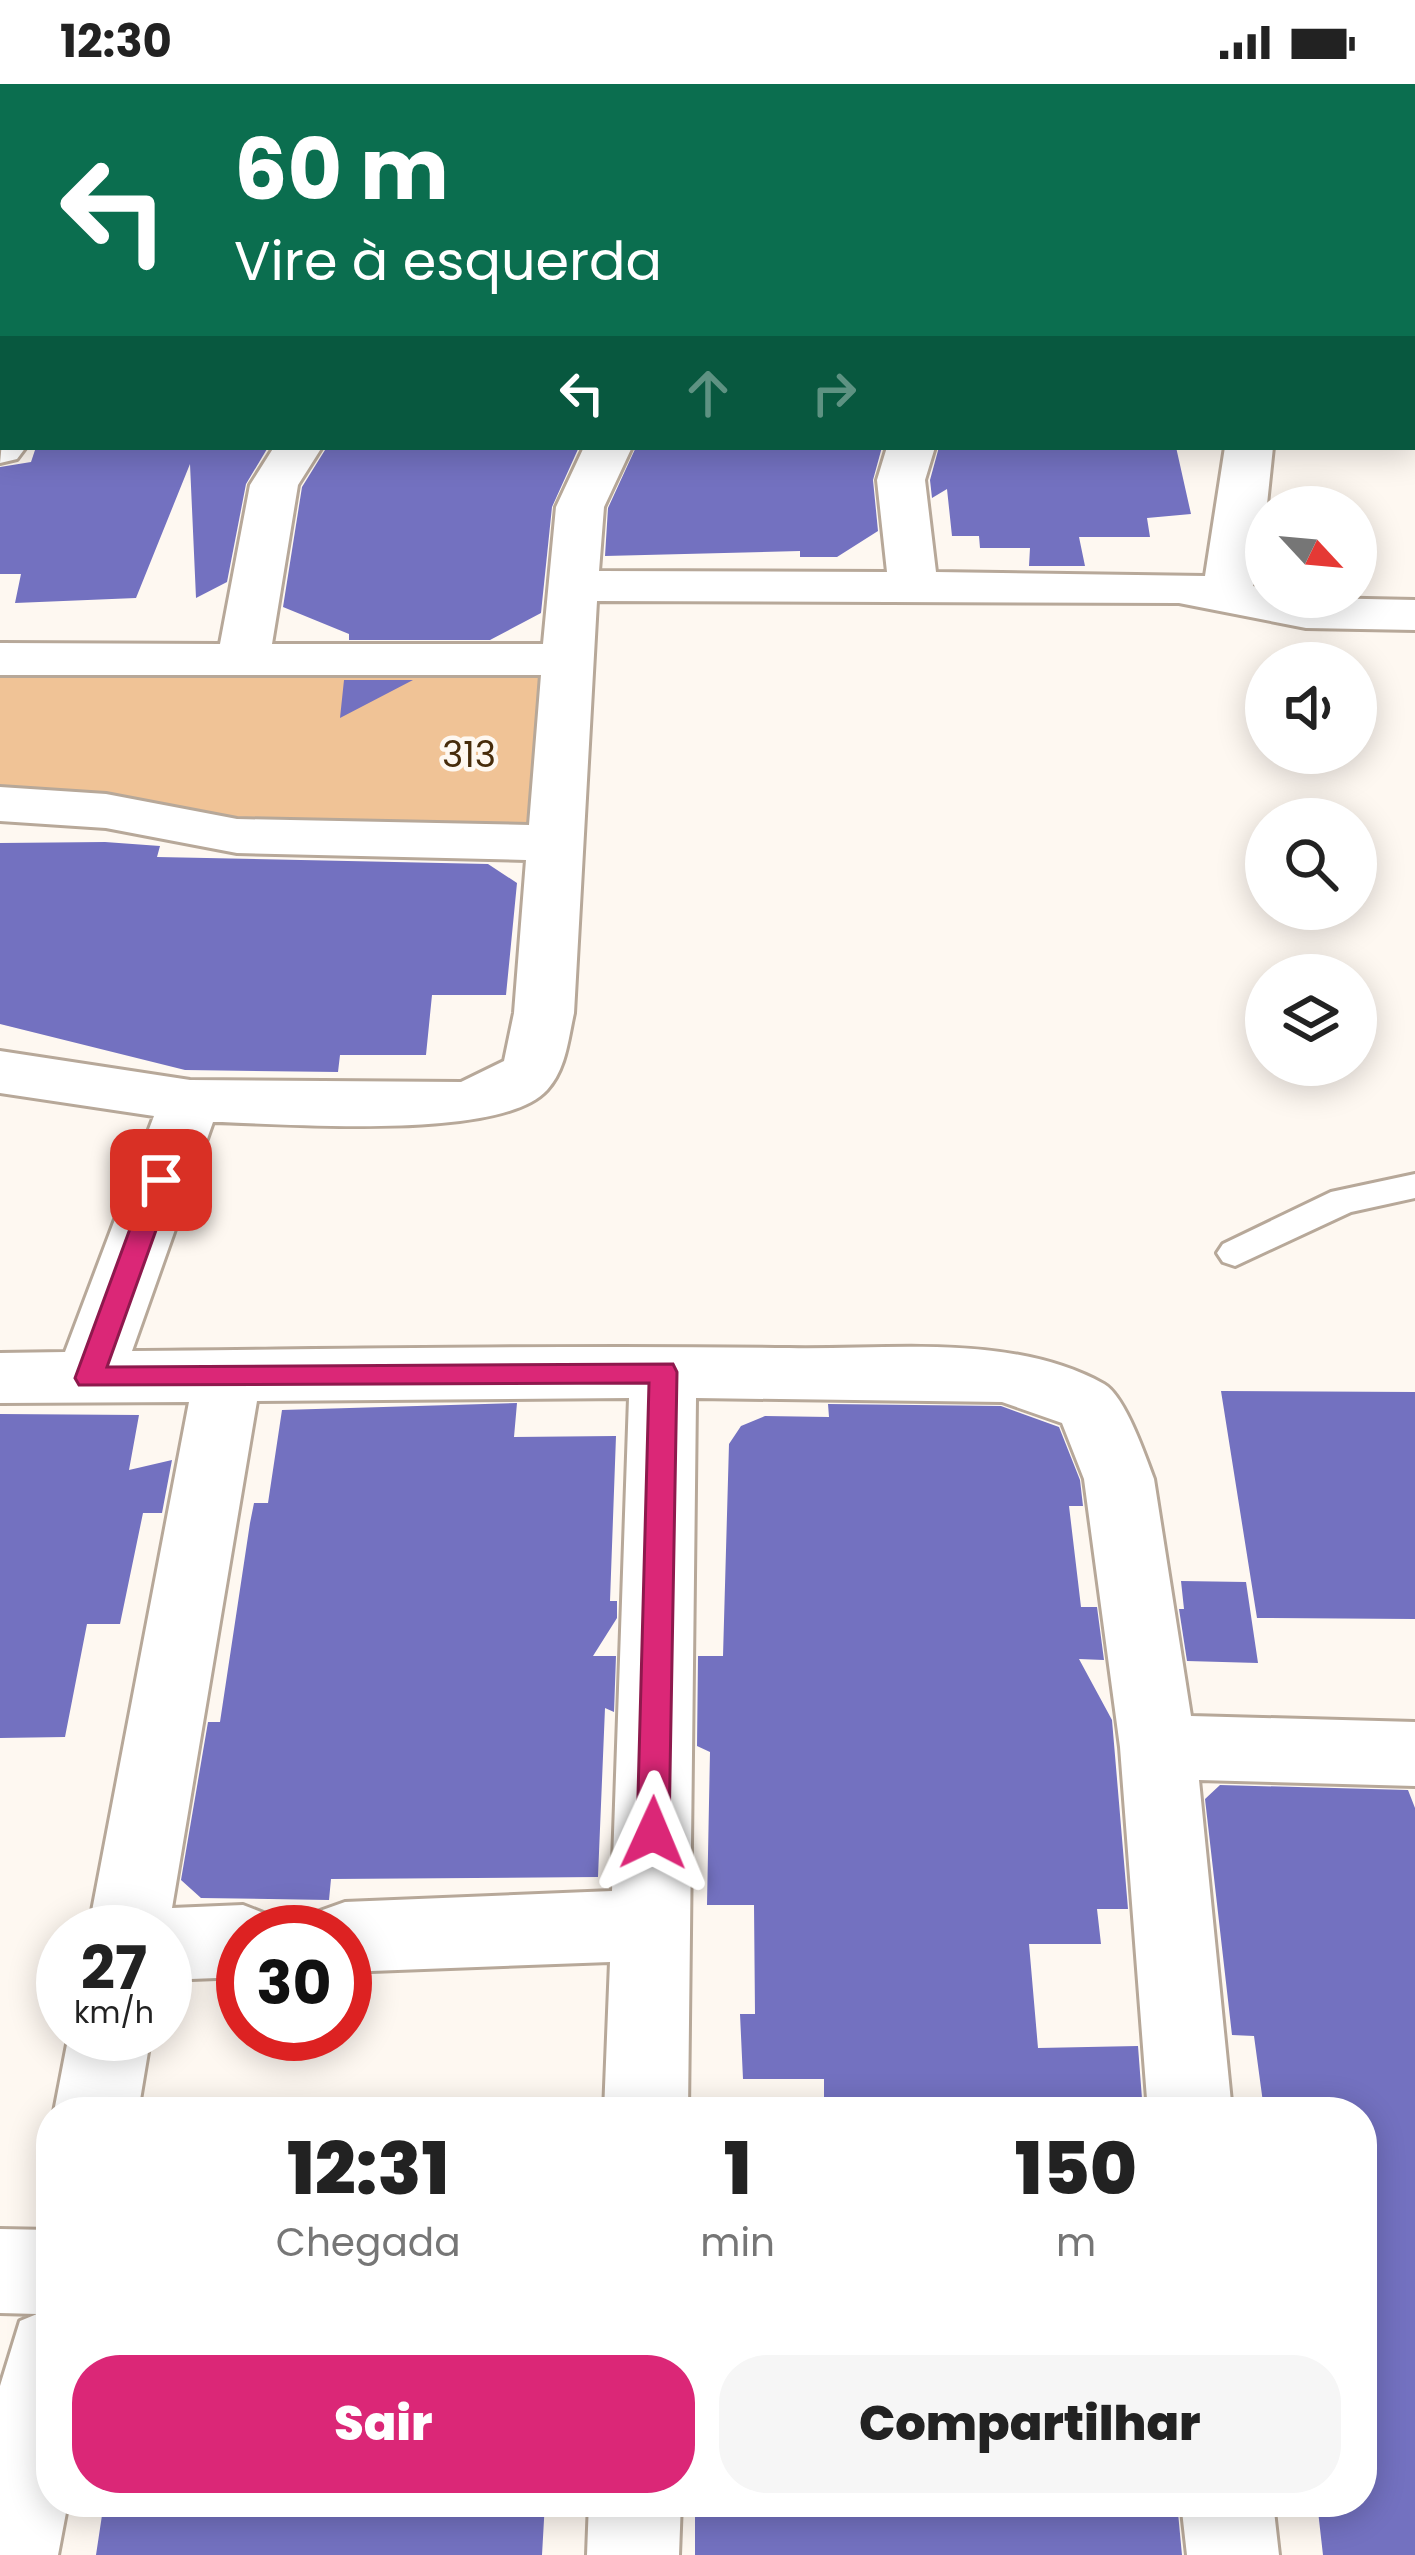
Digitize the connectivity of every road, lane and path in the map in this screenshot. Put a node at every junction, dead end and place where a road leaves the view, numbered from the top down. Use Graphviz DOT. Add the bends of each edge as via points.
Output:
graph roads {
  1 [pos="296,450"];
  2 [pos="607,450"];
  3 [pos="910,450"];
  4 [pos="1249,450"];
  5 [pos="913,585"];
  6 [pos="573,586"];
  7 [pos="1226,592"];
  8 [pos="1415,615"];
  9 [pos="0,659"];
  10 [pos="568,660"];
  11 [pos="244,662"];
  12 [pos="0,804"];
  13 [pos="556,843"];
  14 [pos="0,1072"];
  15 [pos="190,1101"];
  16 [pos="1415,1186"];
  17 [pos="1235,1253"];
  18 [pos="663,1372"];
  19 [pos="228,1374"];
  20 [pos="0,1378"];
  21 [pos="89,1378"];
  22 [pos="1158,1748"];
  23 [pos="1415,1754"];
  24 [pos="133,1905"];
  25 [pos="651,1925"];
  26 [pos="372,1936"];
  27 [pos="105,2061"];
  28 [pos="99,2097"];
  29 [pos="646,2097"];
  30 [pos="1189,2097"];
  31 [pos="0,2271"];
  32 [pos="36,2272"];
  33 [pos="36,2430"];
  34 [pos="634,2517"];
  35 [pos="1228,2517"];
  36 [pos="12,2555"];
  37 [pos="633,2555"];
  38 [pos="1233,2555"];
  1 -- 11 [label="street" via="274,485"];
  2 -- 6 [label="street" via="580,507"];
  3 -- 5 [label="street" via="901,480"];
  4 -- 7 [label="street"];
  5 -- 6 [label="street"];
  5 -- 7 [label="street"];
  6 -- 10 [label="street"];
  7 -- 8 [label="street" via="1337,616"];
  9 -- 11 [label="street"];
  10 -- 11 [label="street"];
  10 -- 13 [label="street"];
  12 -- 13 [label="street" via="106,812 237,836"];
  13 -- 15 [label="street" via="544,1013 534,1061 515,1084 467,1103"];
  14 -- 15 [label="street"];
  15 -- 21 [label="street"];
  16 -- 17 [label="lane" via="1343,1201"];
  18 -- 19 [label="street"];
  18 -- 22 [label="street" via="1002,1377 1086,1406 1119,1479"];
  18 -- 25 [label="street"];
  19 -- 21 [label="street"];
  19 -- 24 [label="street"];
  20 -- 21 [label="street"];
  22 -- 23 [label="street"];
  22 -- 30 [label="street"];
  25 -- 26 [label="street"];
  25 -- 29 [label="street"];
  27 -- 28 [label="street"];
  31 -- 32 [label="street"];
  33 -- 36 [label="street"];
  34 -- 37 [label="street"];
  35 -- 38 [label="street"];
}
